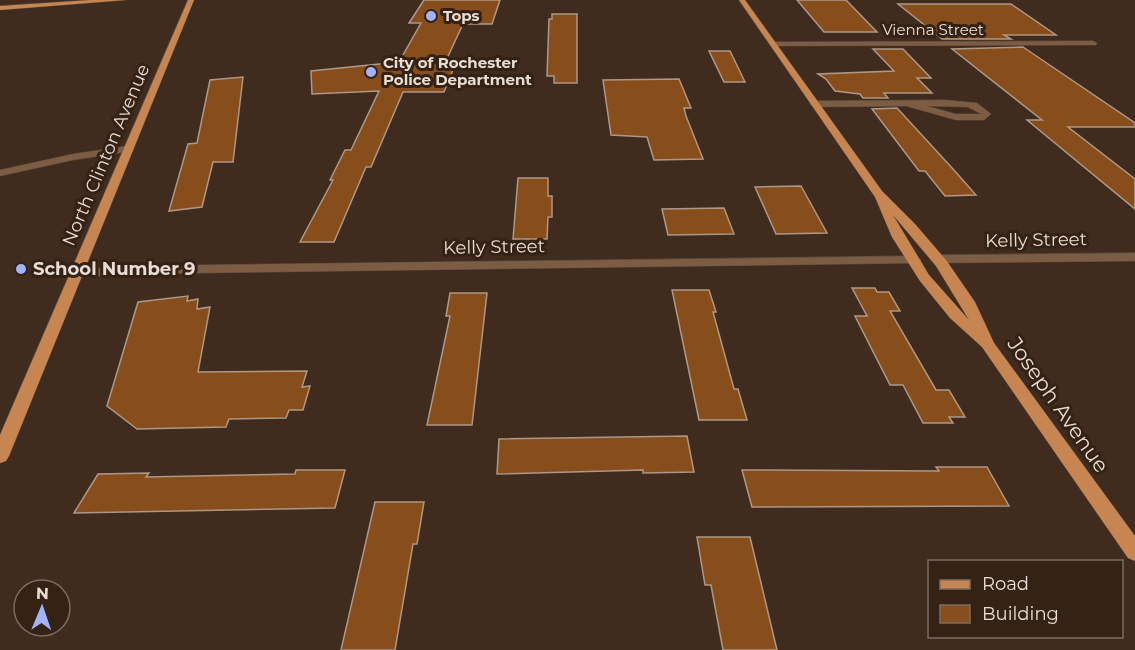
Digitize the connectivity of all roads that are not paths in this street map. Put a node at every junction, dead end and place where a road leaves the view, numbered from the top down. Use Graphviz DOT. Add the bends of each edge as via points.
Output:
graph roads {
  1 [pos="47,0"];
  2 [pos="123,0"];
  3 [pos="191,0"];
  4 [pos="742,0"];
  5 [pos="0,6"];
  6 [pos="772,44"];
  7 [pos="1093,44"];
  8 [pos="905,103"];
  9 [pos="815,104"];
  10 [pos="128,149"];
  11 [pos="0,173"];
  12 [pos="878,193"];
  13 [pos="1135,258"];
  14 [pos="937,259"];
  15 [pos="914,260"];
  16 [pos="75,274"];
  17 [pos="987,344"];
  18 [pos="0,456"];
  19 [pos="1135,552"];
  1 -- 5 [label="main road"];
  2 -- 5 [label="main road"];
  3 -- 10 [label="main road, North Clinton Avenue"];
  4 -- 6 [label="main road, Joseph Avenue"];
  6 -- 7 [label="street, Vienna Street"];
  6 -- 9 [label="main road, Joseph Avenue"];
  8 -- 8 [label="street" via="964,104 977,106 986,114 966,119"];
  8 -- 9 [label="street"];
  9 -- 12 [label="main road, Joseph Avenue"];
  10 -- 11 [label="street"];
  10 -- 16 [label="main road, North Clinton Avenue"];
  12 -- 14 [label="main road, Joseph Avenue"];
  12 -- 15 [label="main road, Joseph Avenue" via="893,229"];
  13 -- 14 [label="street, Kelly Street"];
  14 -- 17 [label="main road, Joseph Avenue" via="970,308"];
  15 -- 16 [label="street, Kelly Street" via="124,270"];
  15 -- 17 [label="main road, Joseph Avenue" via="956,318"];
  16 -- 18 [label="main road, North Clinton Avenue"];
  17 -- 19 [label="main road, Joseph Avenue"];
}
